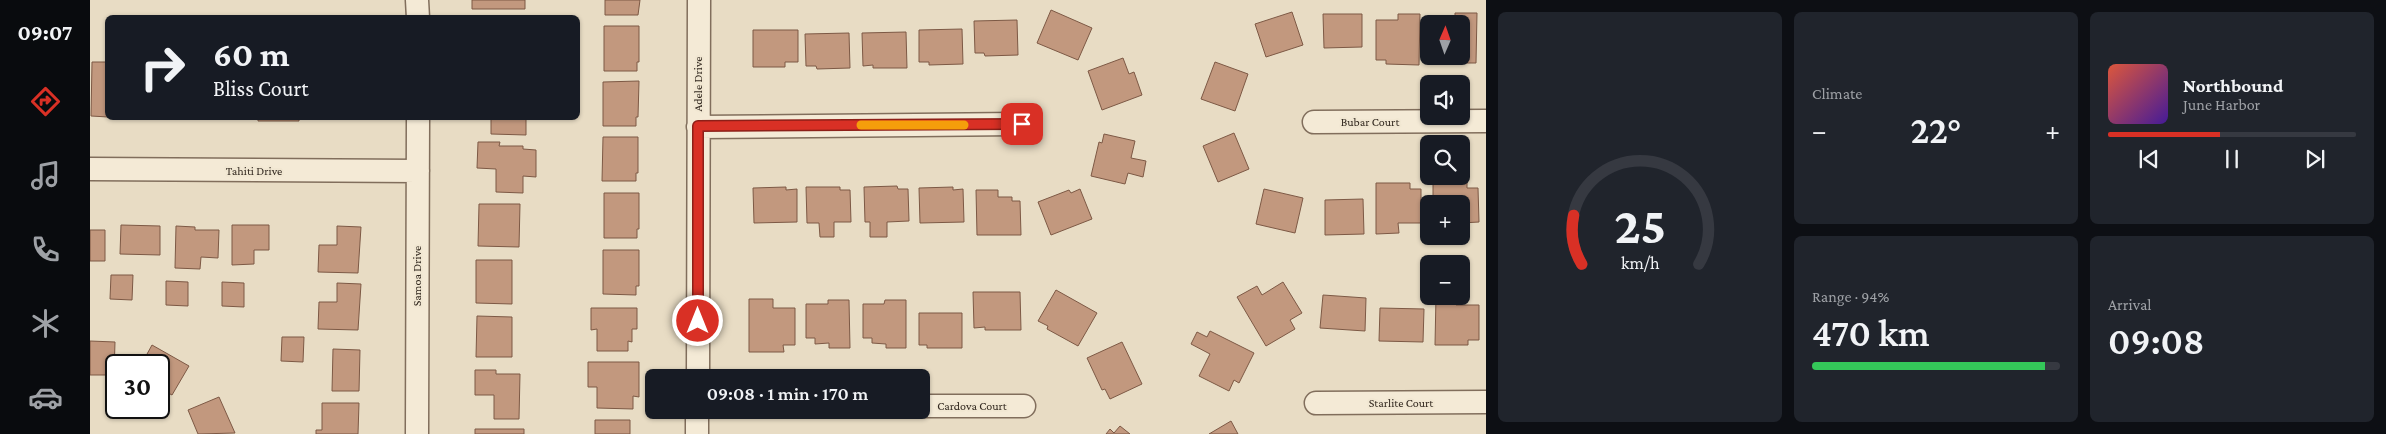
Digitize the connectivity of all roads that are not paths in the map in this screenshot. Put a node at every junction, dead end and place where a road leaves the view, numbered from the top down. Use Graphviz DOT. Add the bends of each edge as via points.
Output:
graph roads {
  1 [pos="417,0"];
  2 [pos="699,0"];
  3 [pos="418,15"];
  4 [pos="418,120"];
  5 [pos="1486,121"];
  6 [pos="1314,122"];
  7 [pos="1022,124"];
  8 [pos="698,126"];
  9 [pos="90,170"];
  10 [pos="418,171"];
  11 [pos="698,369"];
  12 [pos="1486,402"];
  13 [pos="1316,403"];
  14 [pos="930,406"];
  15 [pos="1024,406"];
  16 [pos="697,419"];
  17 [pos="416,434"];
  18 [pos="697,434"];
  1 -- 3 [label="street"];
  2 -- 8 [label="street, Adele Drive"];
  4 -- 10 [label="street, Samoa Drive"];
  5 -- 6 [label="street, Bubar Court"];
  7 -- 8 [label="street"];
  8 -- 11 [label="street, Adele Drive"];
  9 -- 10 [label="street, Tahiti Drive"];
  10 -- 17 [label="street, Samoa Drive"];
  12 -- 13 [label="street, Starlite Court"];
  14 -- 15 [label="street, Cardova Court"];
  16 -- 18 [label="street"];
}
